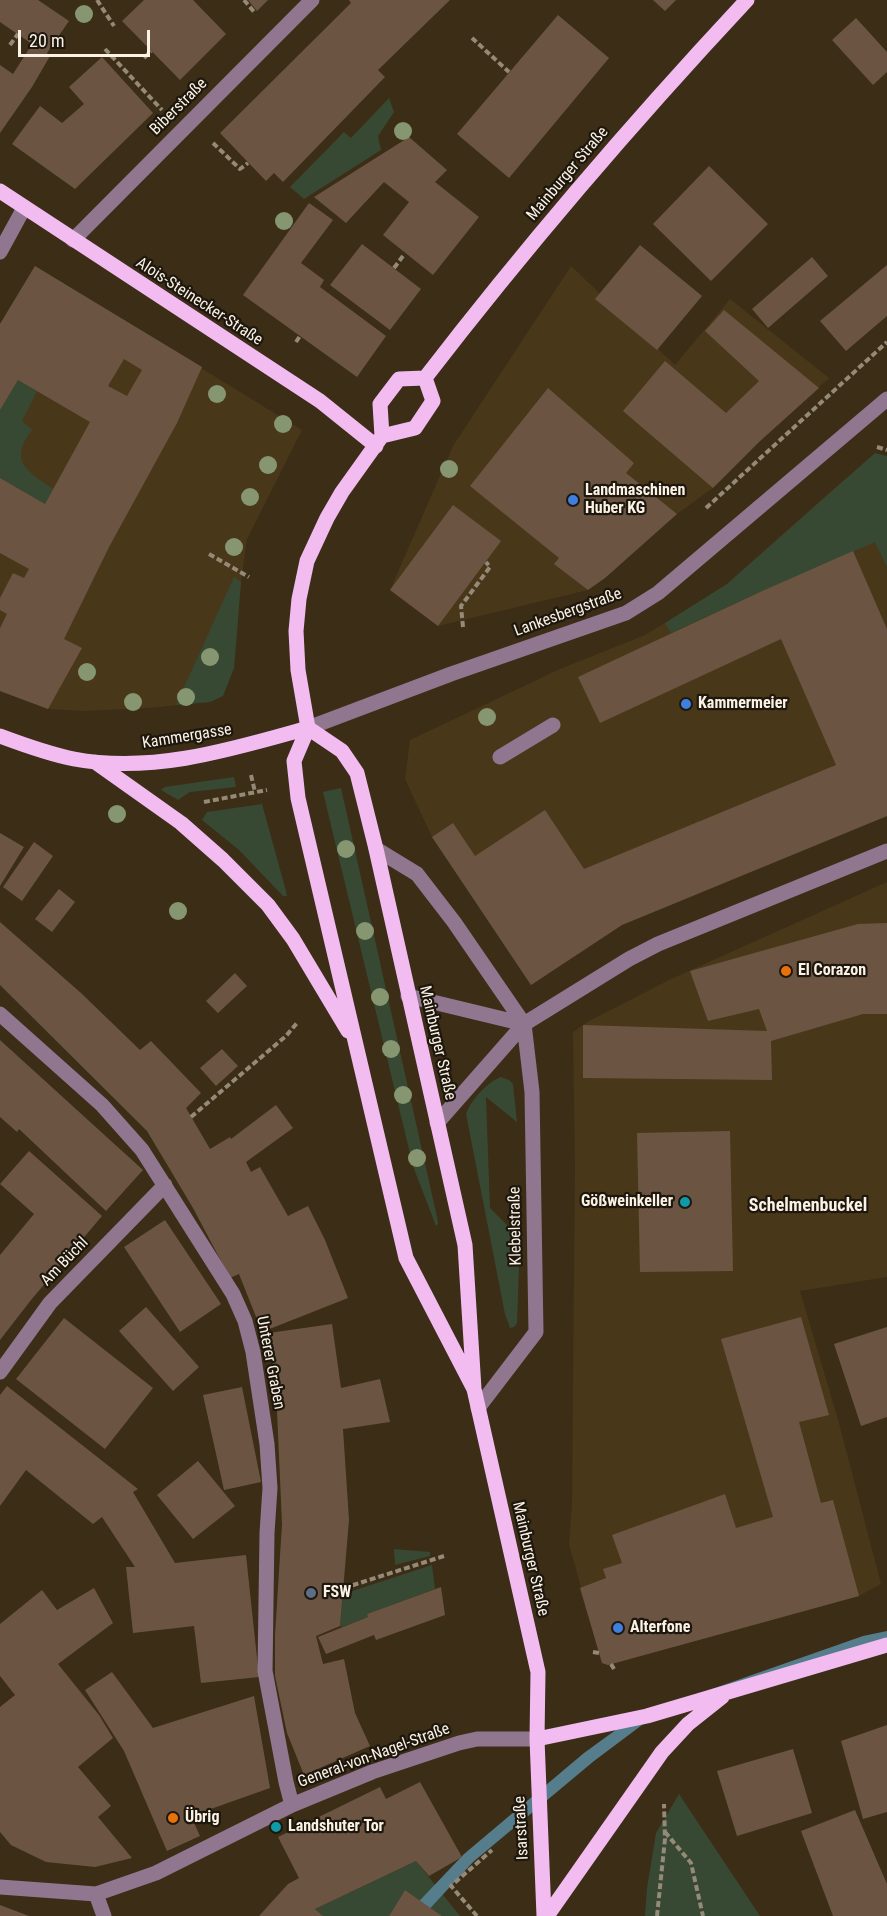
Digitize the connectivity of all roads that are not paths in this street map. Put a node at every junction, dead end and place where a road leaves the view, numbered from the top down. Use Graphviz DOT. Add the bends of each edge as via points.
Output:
graph roads {
  1 [pos="312,0"];
  2 [pos="747,0"];
  3 [pos="0,191"];
  4 [pos="24,208"];
  5 [pos="73,240"];
  6 [pos="0,252"];
  7 [pos="425,378"];
  8 [pos="887,399"];
  9 [pos="379,441"];
  10 [pos="553,725"];
  11 [pos="308,728"];
  12 [pos="0,736"];
  13 [pos="500,758"];
  14 [pos="95,762"];
  15 [pos="376,849"];
  16 [pos="887,850"];
  17 [pos="408,996"];
  18 [pos="0,1014"];
  19 [pos="524,1024"];
  20 [pos="355,1044"];
  21 [pos="437,1123"];
  22 [pos="165,1185"];
  23 [pos="0,1372"];
  24 [pos="474,1389"];
  25 [pos="478,1408"];
  26 [pos="887,1645"];
  27 [pos="726,1693"];
  28 [pos="537,1739"];
  29 [pos="292,1806"];
  30 [pos="0,1887"];
  31 [pos="96,1894"];
  32 [pos="104,1916"];
  33 [pos="546,1916"];
  1 -- 5 [label="street, Biberstraße"];
  2 -- 7 [label="main road, Mainburger Straße" via="586,179"];
  3 -- 4 [label="main road, Alois-Steinecker-Straße"];
  4 -- 5 [label="main road, Alois-Steinecker-Straße"];
  4 -- 6 [label="street"];
  5 -- 9 [label="main road, Alois-Steinecker-Straße"];
  7 -- 9 [label="main road" via="399,379 380,404"];
  7 -- 9 [label="main road" via="433,401 416,428"];
  8 -- 11 [label="street, Lankesbergstraße" via="658,593 626,613"];
  9 -- 11 [label="main road" via="342,492 307,561 296,631"];
  10 -- 13 [label="street"];
  11 -- 14 [label="main road, Kammergasse" via="174,760"];
  11 -- 15 [label="main road, Mainburger Straße" via="342,751 357,772"];
  11 -- 20 [label="main road, Mainburger Straße" via="294,761 296,784"];
  12 -- 14 [label="main road, Kammergasse" via="40,751"];
  14 -- 20 [label="main road" via="181,823 268,905 296,944"];
  15 -- 17 [label="main road, Mainburger Straße"];
  15 -- 19 [label="street, Klebelstraße" via="417,874"];
  16 -- 19 [label="street" via="658,944"];
  17 -- 19 [label="street"];
  17 -- 21 [label="main road, Mainburger Straße"];
  18 -- 22 [label="street, Unterer Graben" via="110,1114 142,1150"];
  19 -- 21 [label="street"];
  19 -- 25 [label="street, Klebelstraße" via="532,1092 536,1332"];
  20 -- 24 [label="main road, Mainburger Straße" via="406,1258"];
  21 -- 24 [label="main road, Mainburger Straße" via="465,1245"];
  22 -- 23 [label="street, Am Büchl" via="50,1303"];
  22 -- 29 [label="street, Unterer Graben" via="239,1305 253,1352 270,1488 264,1671"];
  24 -- 25 [label="main road, Mainburger Straße"];
  25 -- 28 [label="main road, Mainburger Straße" via="538,1672"];
  26 -- 27 [label="main road, General-von-Nagel-Straße"];
  27 -- 28 [label="main road, General-von-Nagel-Straße" via="647,1716"];
  27 -- 33 [label="main road" via="662,1752"];
  28 -- 29 [label="street, General-von-Nagel-Straße" via="477,1739 459,1743 372,1772"];
  28 -- 33 [label="main road, Isarstraße"];
  29 -- 31 [label="street, General-von-Nagel-Straße" via="156,1873"];
  30 -- 31 [label="street, General-von-Nagel-Straße"];
  31 -- 32 [label="street"];
}
